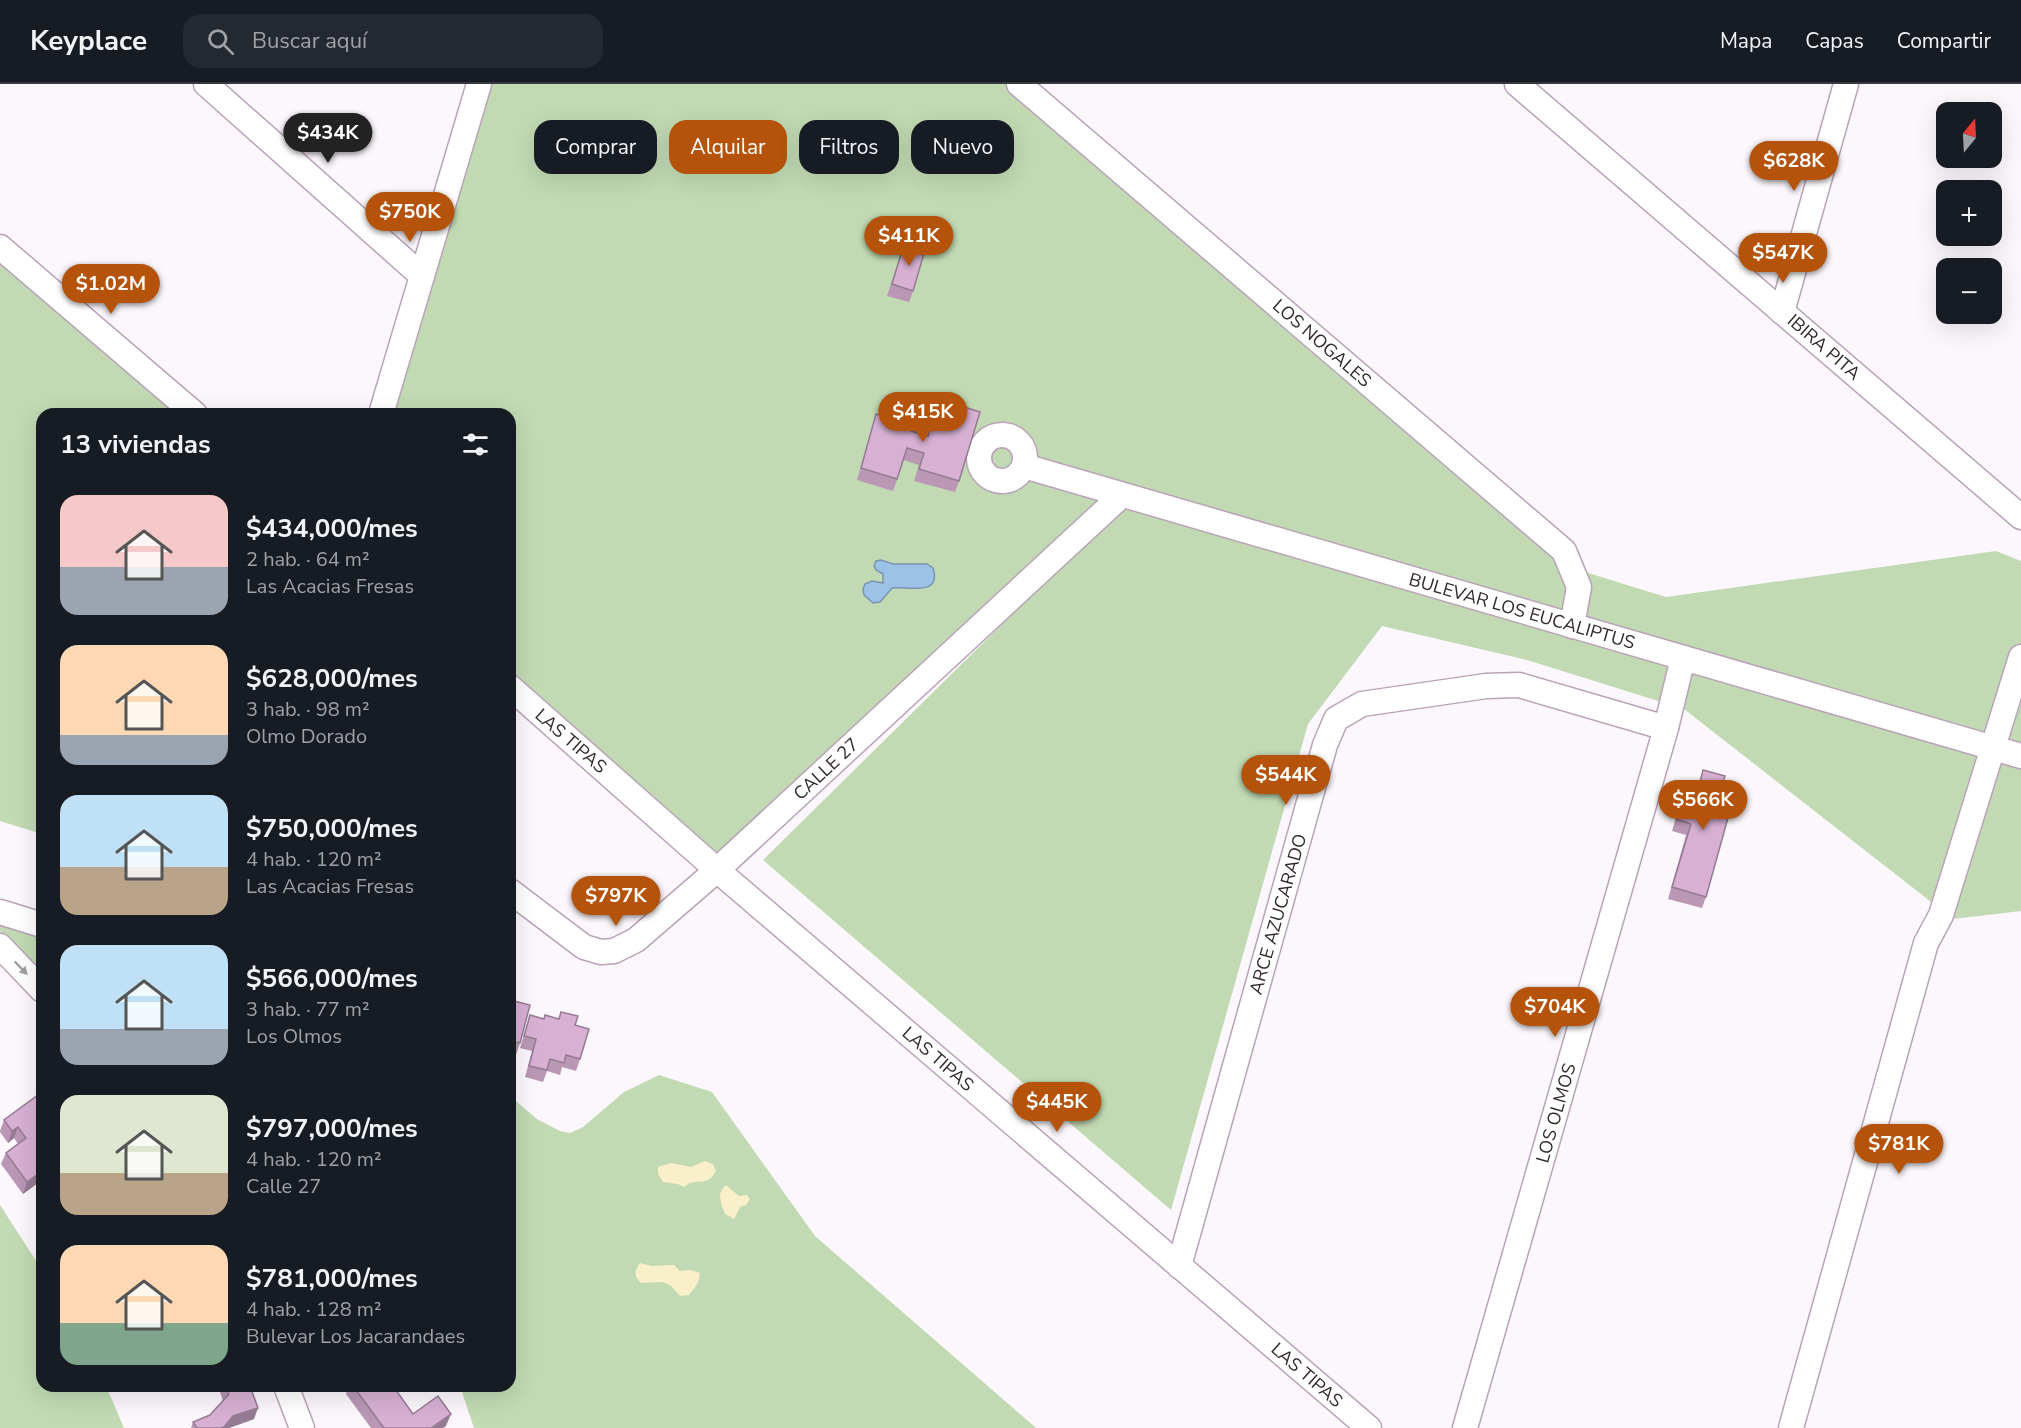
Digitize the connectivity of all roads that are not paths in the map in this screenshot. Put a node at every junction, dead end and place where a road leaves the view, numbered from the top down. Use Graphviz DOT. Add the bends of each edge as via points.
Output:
graph roads {
  1 [pos="206,84"];
  2 [pos="479,84"];
  3 [pos="1019,84"];
  4 [pos="1517,84"];
  5 [pos="1846,84"];
  6 [pos="0,247"];
  7 [pos="422,276"];
  8 [pos="1782,312"];
  9 [pos="188,408"];
  10 [pos="383,408"];
  11 [pos="1023,466"];
  12 [pos="1122,495"];
  13 [pos="2021,517"];
  14 [pos="1572,626"];
  15 [pos="2021,657"];
  16 [pos="1683,658"];
  17 [pos="516,692"];
  18 [pos="1666,728"];
  19 [pos="1992,748"];
  20 [pos="2021,756"];
  21 [pos="717,870"];
  22 [pos="516,896"];
  23 [pos="0,912"];
  24 [pos="1941,915"];
  25 [pos="36,923"];
  26 [pos="0,946"];
  27 [pos="36,984"];
  28 [pos="1179,1266"];
  29 [pos="288,1392"];
  30 [pos="302,1428"];
  31 [pos="1369,1428"];
  32 [pos="1466,1428"];
  33 [pos="1791,1428"];
  34 [pos="1806,1428"];
  1 -- 7 [label="street"];
  2 -- 7 [label="street"];
  3 -- 14 [label="street, LOS NOGALES" via="1564,551 1579,587"];
  4 -- 8 [label="street, IBIRA PITA"];
  5 -- 8 [label="street"];
  6 -- 9 [label="street"];
  7 -- 10 [label="street"];
  8 -- 13 [label="street, IBIRA PITA"];
  11 -- 12 [label="street, BULEVAR LOS EUCALIPTUS"];
  12 -- 14 [label="street, BULEVAR LOS EUCALIPTUS"];
  12 -- 21 [label="street, CALLE 27"];
  14 -- 16 [label="street, BULEVAR LOS EUCALIPTUS"];
  15 -- 19 [label="street"];
  16 -- 18 [label="street, LOS OLMOS"];
  16 -- 19 [label="street, BULEVAR LOS EUCALIPTUS"];
  17 -- 21 [label="street, LAS TIPAS"];
  18 -- 28 [label="street, ARCE AZUCARADO" via="1519,685 1362,704 1336,719 1325,745"];
  18 -- 32 [label="street, LOS OLMOS"];
  19 -- 20 [label="street, BULEVAR LOS EUCALIPTUS"];
  19 -- 24 [label="street"];
  21 -- 22 [label="street, CALLE 27" via="636,940 614,951 584,947"];
  21 -- 28 [label="street, LAS TIPAS"];
  23 -- 25 [label="street"];
  24 -- 33 [label="street" via="1926,942"];
  24 -- 34 [label="street" via="1941,944"];
  26 -- 27 [label="street, one-way"];
  28 -- 31 [label="street, LAS TIPAS"];
  29 -- 30 [label="street"];
}
